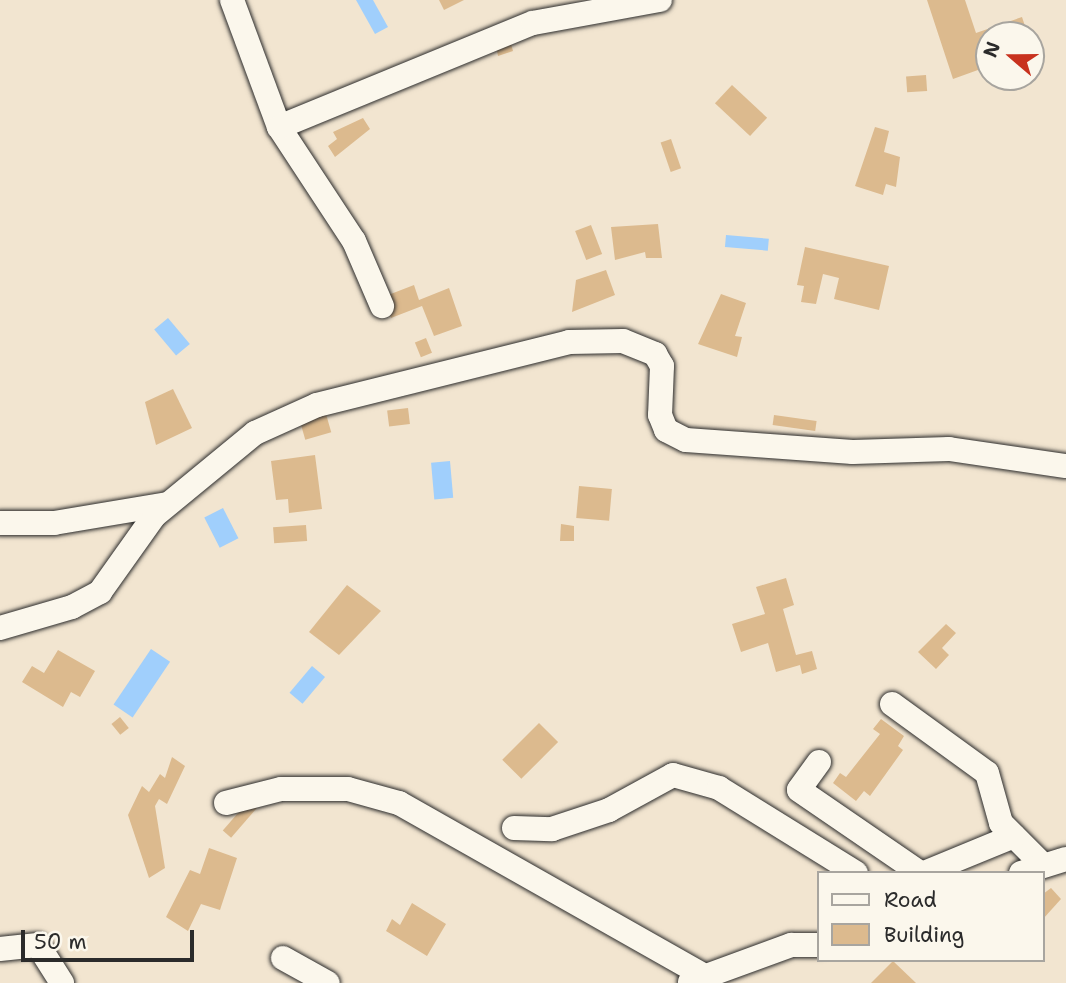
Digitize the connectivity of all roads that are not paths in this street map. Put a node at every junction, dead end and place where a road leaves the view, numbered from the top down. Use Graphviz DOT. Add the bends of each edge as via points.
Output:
graph roads {
  1 [pos="232,0"];
  2 [pos="660,0"];
  3 [pos="279,127"];
  4 [pos="382,306"];
  5 [pos="1066,466"];
  6 [pos="167,504"];
  7 [pos="0,523"];
  8 [pos="0,628"];
  9 [pos="892,704"];
  10 [pos="819,762"];
  11 [pos="226,803"];
  12 [pos="514,828"];
  13 [pos="1014,836"];
  14 [pos="1043,865"];
  15 [pos="853,871"];
  16 [pos="919,871"];
  17 [pos="927,871"];
  18 [pos="818,946"];
  19 [pos="0,949"];
  20 [pos="283,958"];
  21 [pos="697,980"];
  22 [pos="62,983"];
  23 [pos="327,983"];
  1 -- 3 [label="street"];
  2 -- 3 [label="street" via="533,23"];
  3 -- 4 [label="street" via="354,241"];
  5 -- 6 [label="street" via="960,450 853,452 686,440 666,430 660,415 662,366 655,354 623,341 569,342 317,405 256,433"];
  6 -- 7 [label="street" via="54,523"];
  6 -- 8 [label="street" via="100,592 72,607"];
  9 -- 13 [label="street" via="987,773 1001,823"];
  10 -- 16 [label="street" via="799,790"];
  11 -- 21 [label="street" via="281,789 348,789 399,803"];
  12 -- 15 [label="street" via="552,829 609,810 673,775 719,788"];
  13 -- 14 [label="street"];
  13 -- 17 [label="street"];
  18 -- 21 [label="street" via="791,945"];
  19 -- 22 [label="street" via="38,944"];
  20 -- 23 [label="street"];
}
